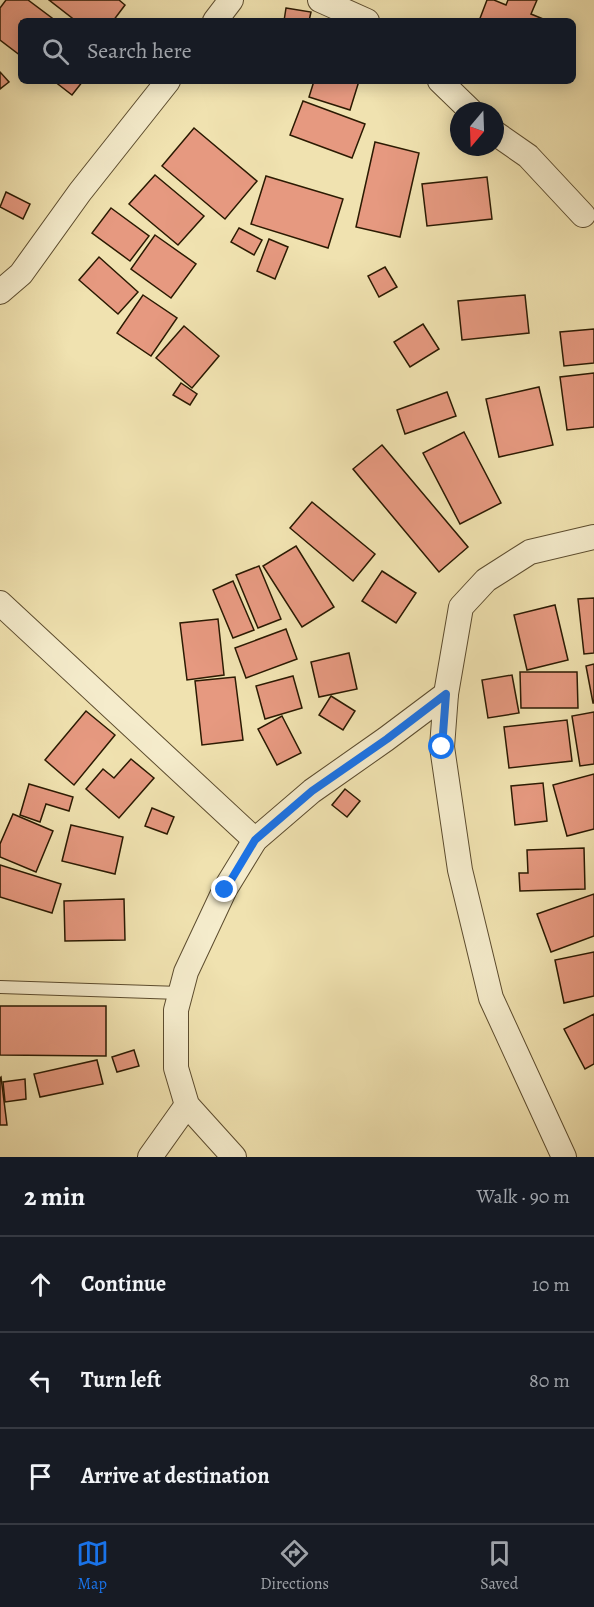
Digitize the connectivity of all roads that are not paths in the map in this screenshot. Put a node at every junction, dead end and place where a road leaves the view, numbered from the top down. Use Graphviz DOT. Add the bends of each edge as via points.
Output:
graph roads {
  1 [pos="231,0"];
  2 [pos="320,0"];
  3 [pos="217,18"];
  4 [pos="360,18"];
  5 [pos="166,84"];
  6 [pos="443,84"];
  7 [pos="462,102"];
  8 [pos="504,139"];
  9 [pos="583,215"];
  10 [pos="0,292"];
  11 [pos="594,537"];
  12 [pos="0,603"];
  13 [pos="446,694"];
  14 [pos="255,840"];
  15 [pos="0,987"];
  16 [pos="180,993"];
  17 [pos="187,1105"];
  18 [pos="150,1157"];
  19 [pos="234,1157"];
  20 [pos="564,1157"];
  1 -- 3 [label="street"];
  2 -- 4 [label="street"];
  5 -- 10 [label="street" via="21,274"];
  6 -- 7 [label="street"];
  8 -- 9 [label="street" via="528,156"];
  11 -- 13 [label="street" via="531,552 486,580 461,607"];
  12 -- 14 [label="street"];
  13 -- 14 [label="street" via="312,791"];
  13 -- 20 [label="street" via="442,747 460,870 491,998"];
  14 -- 16 [label="street" via="225,890"];
  15 -- 16 [label="lane"];
  16 -- 17 [label="street" via="176,1010 176,1068"];
  17 -- 18 [label="street"];
  17 -- 19 [label="street"];
}
